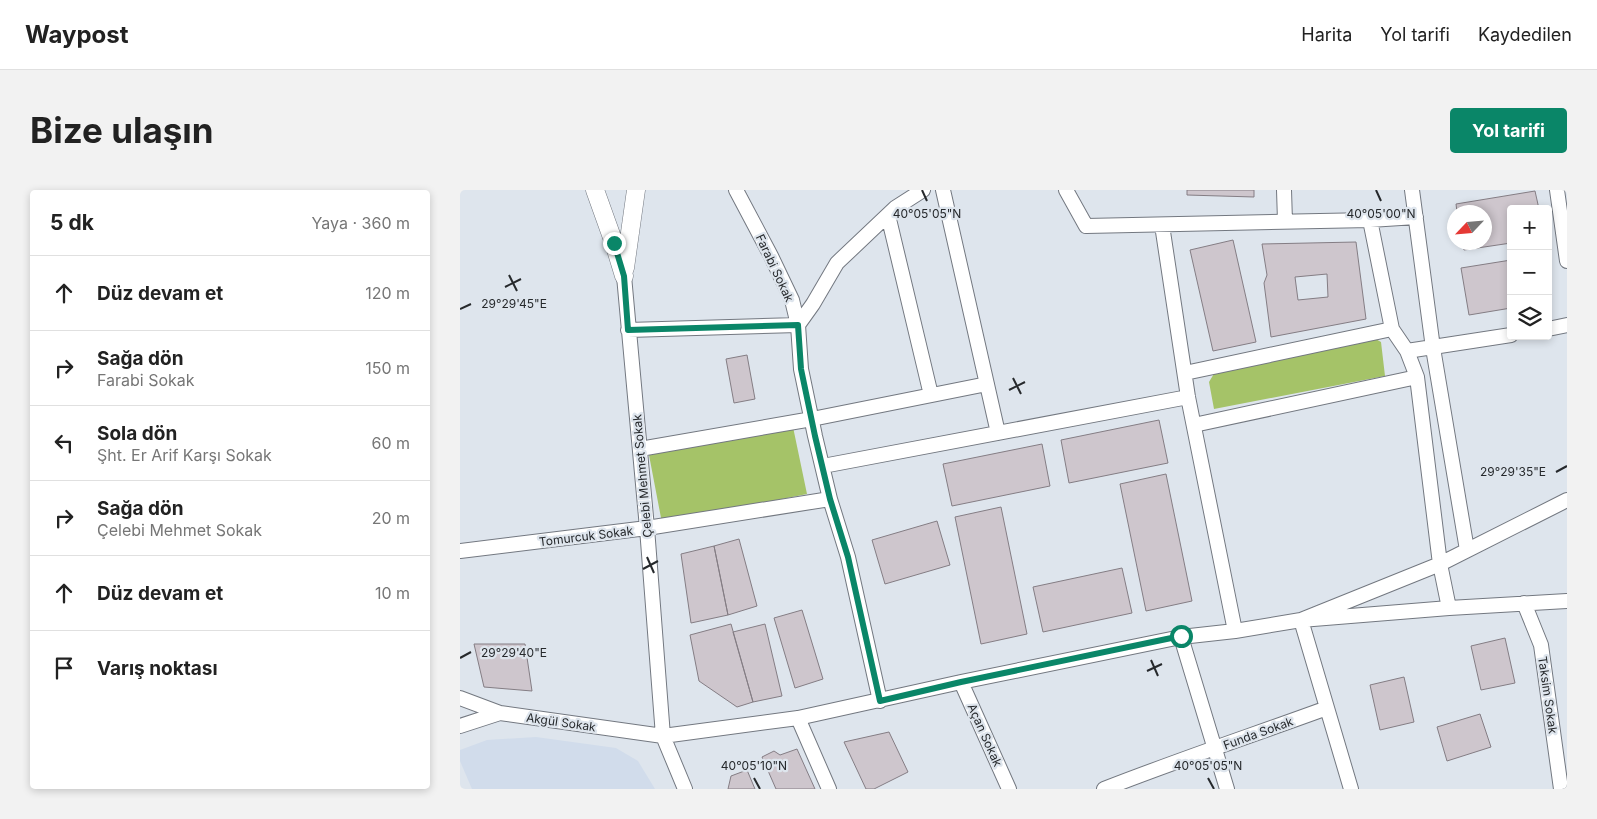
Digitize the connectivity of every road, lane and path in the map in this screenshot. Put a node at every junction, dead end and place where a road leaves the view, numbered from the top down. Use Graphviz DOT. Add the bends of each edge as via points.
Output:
graph roads {
  1 [pos="595,190"];
  2 [pos="636,190"];
  3 [pos="736,190"];
  4 [pos="923,190"];
  5 [pos="944,190"];
  6 [pos="1066,190"];
  7 [pos="1284,190"];
  8 [pos="1412,190"];
  9 [pos="1557,190"];
  10 [pos="888,215"];
  11 [pos="1416,217"];
  12 [pos="1370,220"];
  13 [pos="1285,221"];
  14 [pos="1162,226"];
  15 [pos="1567,261"];
  16 [pos="624,276"];
  17 [pos="798,325"];
  18 [pos="1567,325"];
  19 [pos="1552,328"];
  20 [pos="1392,329"];
  21 [pos="628,330"];
  22 [pos="1507,336"];
  23 [pos="1433,348"];
  24 [pos="1407,351"];
  25 [pos="1185,373"];
  26 [pos="1417,378"];
  27 [pos="987,384"];
  28 [pos="931,395"];
  29 [pos="1188,397"];
  30 [pos="812,419"];
  31 [pos="1194,425"];
  32 [pos="998,433"];
  33 [pos="640,449"];
  34 [pos="823,466"];
  35 [pos="830,499"];
  36 [pos="1567,500"];
  37 [pos="647,528"];
  38 [pos="1467,550"];
  39 [pos="460,551"];
  40 [pos="1440,564"];
  41 [pos="1567,601"];
  42 [pos="1524,603"];
  43 [pos="1449,608"];
  44 [pos="1301,620"];
  45 [pos="1235,631"];
  46 [pos="1181,636"];
  47 [pos="961,682"];
  48 [pos="460,698"];
  49 [pos="880,701"];
  50 [pos="1327,708"];
  51 [pos="500,713"];
  52 [pos="798,718"];
  53 [pos="460,726"];
  54 [pos="663,736"];
  55 [pos="1215,749"];
  56 [pos="685,789"];
  57 [pos="829,789"];
  58 [pos="1009,789"];
  59 [pos="1104,789"];
  60 [pos="1227,789"];
  61 [pos="1350,789"];
  62 [pos="1561,789"];
  1 -- 16 [label="street"];
  2 -- 16 [label="street"];
  3 -- 17 [label="street, Farabi Sokak" via="792,300"];
  4 -- 10 [label="street"];
  5 -- 27 [label="street"];
  6 -- 14 [label="street" via="1086,226"];
  7 -- 13 [label="street"];
  8 -- 11 [label="street"];
  9 -- 15 [label="street"];
  10 -- 17 [label="street" via="837,263"];
  10 -- 28 [label="street"];
  11 -- 12 [label="street"];
  11 -- 23 [label="street"];
  12 -- 13 [label="street"];
  12 -- 20 [label="street"];
  13 -- 14 [label="street"];
  14 -- 25 [label="street"];
  16 -- 21 [label="street, Çelebi Mehmet Sokak"];
  17 -- 21 [label="street"];
  17 -- 30 [label="street, Farabi Sokak" via="801,369"];
  18 -- 19 [label="street"];
  20 -- 24 [label="street"];
  20 -- 25 [label="street"];
  21 -- 33 [label="street, Çelebi Mehmet Sokak"];
  22 -- 23 [label="street"];
  23 -- 24 [label="street"];
  23 -- 38 [label="street"];
  24 -- 26 [label="street"];
  25 -- 29 [label="street"];
  26 -- 31 [label="street"];
  26 -- 40 [label="street"];
  27 -- 28 [label="street"];
  27 -- 32 [label="street"];
  28 -- 30 [label="street"];
  29 -- 31 [label="street"];
  29 -- 32 [label="street"];
  30 -- 33 [label="street"];
  30 -- 34 [label="street, Farabi Sokak"];
  31 -- 45 [label="street"];
  32 -- 34 [label="street"];
  33 -- 37 [label="street, Çelebi Mehmet Sokak"];
  34 -- 35 [label="street, Farabi Sokak"];
  35 -- 37 [label="street, Tomurcuk Sokak"];
  35 -- 49 [label="street, Farabi Sokak" via="848,557"];
  36 -- 38 [label="street"];
  37 -- 39 [label="street, Tomurcuk Sokak"];
  37 -- 54 [label="street, Çelebi Mehmet Sokak"];
  38 -- 40 [label="street"];
  40 -- 43 [label="street"];
  40 -- 44 [label="street"];
  41 -- 42 [label="street"];
  42 -- 43 [label="street"];
  42 -- 62 [label="street, Taksim Sokak" via="1541,645"];
  43 -- 44 [label="street"];
  44 -- 45 [label="street, Akgül Sokak"];
  44 -- 50 [label="street"];
  45 -- 46 [label="street, Akgül Sokak"];
  46 -- 47 [label="street, Akgül Sokak"];
  46 -- 55 [label="street"];
  47 -- 49 [label="street, Akgül Sokak"];
  47 -- 58 [label="street, Açan Sokak"];
  48 -- 51 [label="street"];
  49 -- 52 [label="street, Akgül Sokak"];
  50 -- 55 [label="street, Funda Sokak"];
  50 -- 61 [label="street"];
  51 -- 53 [label="street, Akgül Sokak"];
  51 -- 54 [label="street, Akgül Sokak"];
  52 -- 54 [label="street, Akgül Sokak"];
  52 -- 57 [label="street"];
  54 -- 56 [label="street, Çelebi Mehmet Sokak"];
  55 -- 59 [label="street, Funda Sokak"];
  55 -- 60 [label="street"];
}
